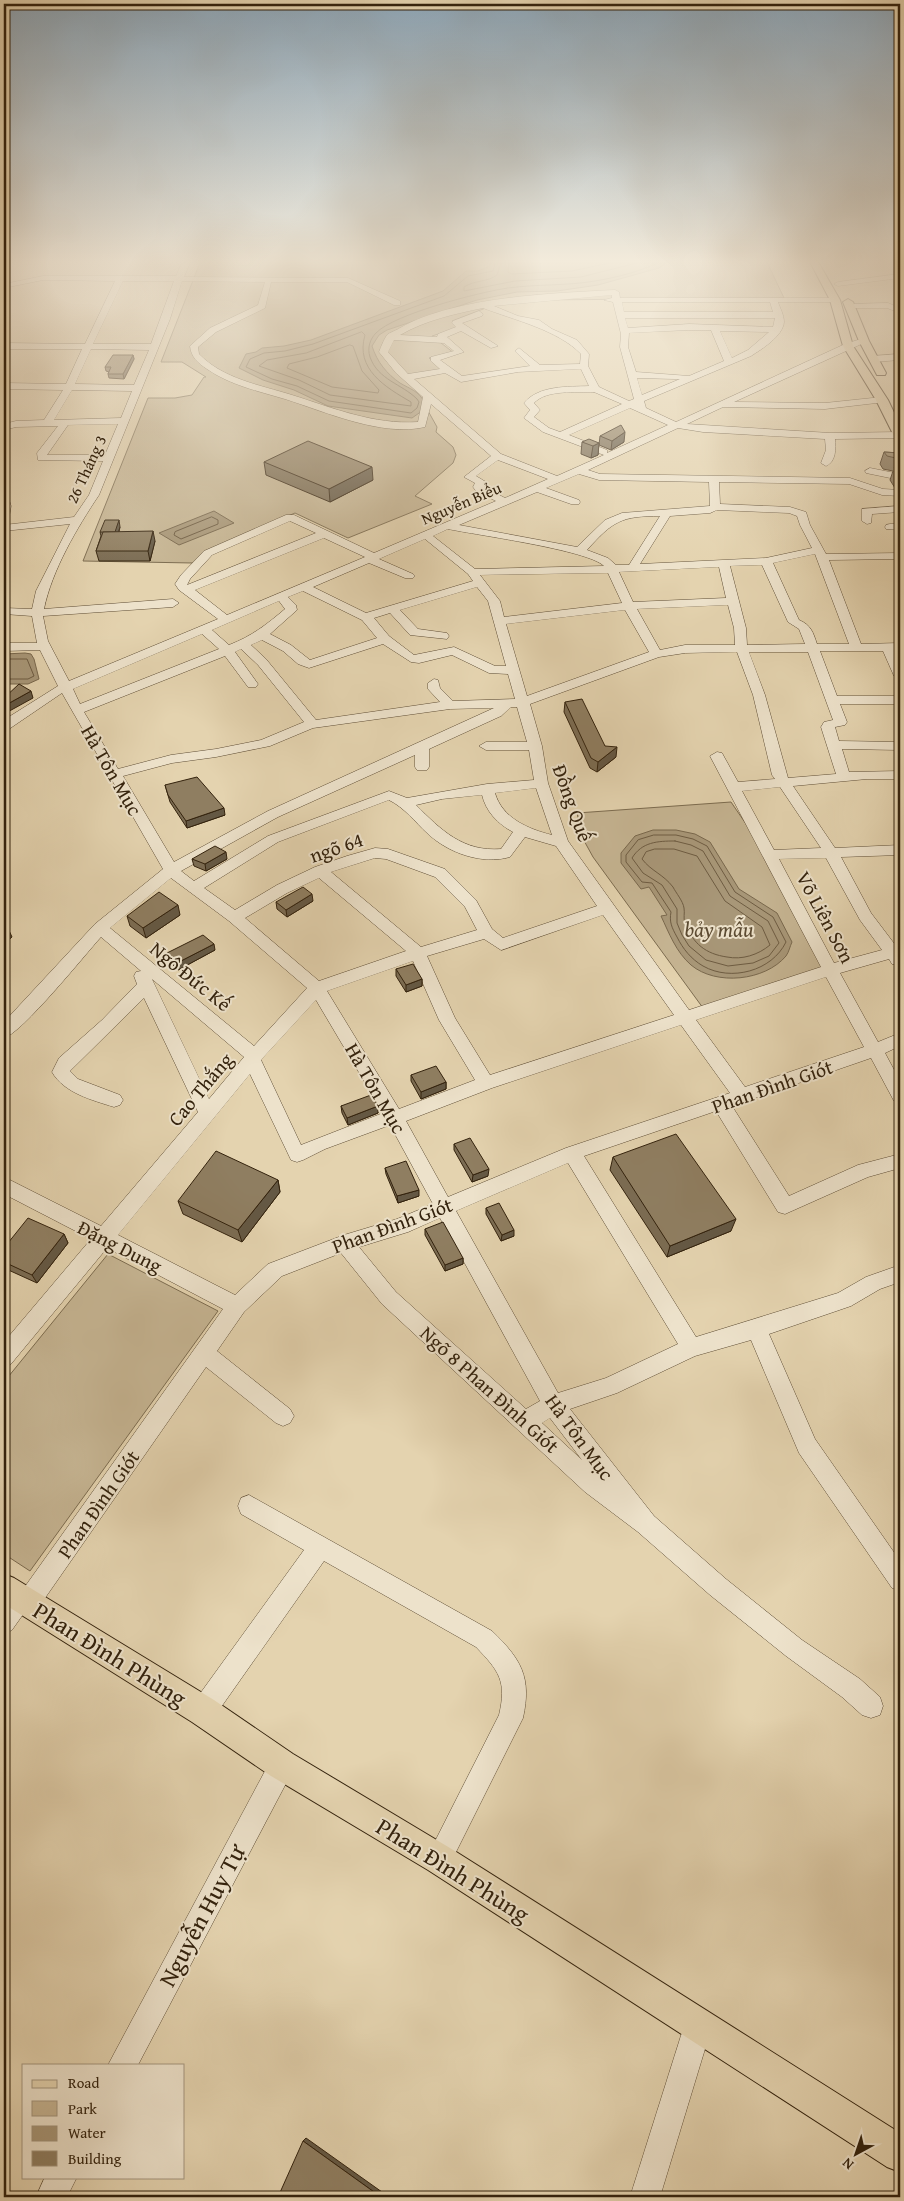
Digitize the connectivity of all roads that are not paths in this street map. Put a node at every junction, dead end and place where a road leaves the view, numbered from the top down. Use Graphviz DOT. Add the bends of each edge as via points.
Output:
graph roads {
  1 [pos="81,363"];
  2 [pos="147,363"];
  3 [pos="205,363"];
  4 [pos="392,363"];
  5 [pos="438,363"];
  6 [pos="532,363"];
  7 [pos="584,363"];
  8 [pos="628,363"];
  9 [pos="726,363"];
  10 [pos="813,363"];
  11 [pos="859,363"];
  12 [pos="875,363"];
  13 [pos="584,366"];
  14 [pos="537,367"];
  15 [pos="446,370"];
  16 [pos="632,375"];
  17 [pos="409,377"];
  18 [pos="688,378"];
  19 [pos="887,383"];
  20 [pos="4,386"];
  21 [pos="70,387"];
  22 [pos="137,388"];
  23 [pos="595,389"];
  24 [pos="428,397"];
  25 [pos="639,400"];
  26 [pos="882,400"];
  27 [pos="628,405"];
  28 [pos="723,405"];
  29 [pos="642,410"];
  30 [pos="4,414"];
  31 [pos="124,421"];
  32 [pos="65,422"];
  33 [pos="47,423"];
  34 [pos="16,424"];
  35 [pos="676,425"];
  36 [pos="4,427"];
  37 [pos="560,436"];
  38 [pos="830,436"];
  39 [pos="900,436"];
  40 [pos="611,455"];
  41 [pos="497,456"];
  42 [pos="108,458"];
  43 [pos="826,463"];
  44 [pos="579,470"];
  45 [pos="870,471"];
  46 [pos="900,477"];
  47 [pos="556,479"];
  48 [pos="714,480"];
  49 [pos="537,488"];
  50 [pos="900,494"];
  51 [pos="4,499"];
  52 [pos="505,502"];
  53 [pos="575,502"];
  54 [pos="715,507"];
  55 [pos="900,509"];
  56 [pos="667,513"];
  57 [pos="4,517"];
  58 [pos="77,520"];
  59 [pos="867,521"];
  60 [pos="448,526"];
  61 [pos="4,528"];
  62 [pos="326,533"];
  63 [pos="426,535"];
  64 [pos="580,551"];
  65 [pos="820,553"];
  66 [pos="900,556"];
  67 [pos="372,558"];
  68 [pos="766,561"];
  69 [pos="723,562"];
  70 [pos="633,567"];
  71 [pos="612,568"];
  72 [pos="409,576"];
  73 [pos="476,577"];
  74 [pos="304,587"];
  75 [pos="187,589"];
  76 [pos="281,597"];
  77 [pos="732,601"];
  78 [pos="173,603"];
  79 [pos="629,606"];
  80 [pos="392,608"];
  81 [pos="4,611"];
  82 [pos="37,612"];
  83 [pos="366,618"];
  84 [pos="227,620"];
  85 [pos="500,621"];
  86 [pos="204,629"];
  87 [pos="262,635"];
  88 [pos="443,636"];
  89 [pos="385,639"];
  90 [pos="243,644"];
  91 [pos="44,646"];
  92 [pos="4,647"];
  93 [pos="741,647"];
  94 [pos="814,647"];
  95 [pos="894,647"];
  96 [pos="856,648"];
  97 [pos="227,650"];
  98 [pos="656,654"];
  99 [pos="514,670"];
  100 [pos="900,676"];
  101 [pos="252,684"];
  102 [pos="434,684"];
  103 [pos="66,687"];
  104 [pos="833,700"];
  105 [pos="900,700"];
  106 [pos="524,702"];
  107 [pos="507,704"];
  108 [pos="450,705"];
  109 [pos="77,710"];
  110 [pos="313,724"];
  111 [pos="4,726"];
  112 [pos="835,745"];
  113 [pos="422,746"];
  114 [pos="486,746"];
  115 [pos="535,746"];
  116 [pos="900,746"];
  117 [pos="717,756"];
  118 [pos="422,767"];
  119 [pos="116,774"];
  120 [pos="900,775"];
  121 [pos="844,777"];
  122 [pos="541,783"];
  123 [pos="786,783"];
  124 [pos="734,787"];
  125 [pos="487,788"];
  126 [pos="406,803"];
  127 [pos="522,830"];
  128 [pos="561,842"];
  129 [pos="900,850"];
  130 [pos="830,851"];
  131 [pos="770,855"];
  132 [pos="171,870"];
  133 [pos="320,871"];
  134 [pos="193,888"];
  135 [pos="606,908"];
  136 [pos="234,917"];
  137 [pos="100,928"];
  138 [pos="486,933"];
  139 [pos="418,953"];
  140 [pos="131,954"];
  141 [pos="897,955"];
  142 [pos="830,970"];
  143 [pos="146,985"];
  144 [pos="317,988"];
  145 [pos="685,1017"];
  146 [pos="4,1032"];
  147 [pos="900,1039"];
  148 [pos="876,1050"];
  149 [pos="254,1058"];
  150 [pos="486,1083"];
  151 [pos="741,1095"];
  152 [pos="900,1096"];
  153 [pos="114,1100"];
  154 [pos="721,1104"];
  155 [pos="207,1113"];
  156 [pos="394,1117"];
  157 [pos="572,1153"];
  158 [pos="900,1161"];
  159 [pos="4,1185"];
  160 [pos="443,1207"];
  161 [pos="104,1237"];
  162 [pos="344,1243"];
  163 [pos="900,1273"];
  164 [pos="237,1306"];
  165 [pos="758,1329"];
  166 [pos="691,1348"];
  167 [pos="204,1353"];
  168 [pos="4,1358"];
  169 [pos="553,1404"];
  170 [pos="283,1416"];
  171 [pos="525,1422"];
  172 [pos="249,1506"];
  173 [pos="646,1524"];
  174 [pos="320,1546"];
  175 [pos="900,1580"];
  176 [pos="14,1603"];
  177 [pos="871,1706"];
  178 [pos="203,1711"];
  179 [pos="282,1765"];
  180 [pos="439,1859"];
  181 [pos="698,2026"];
  182 [pos="123,2064"];
  183 [pos="900,2154"];
  184 [pos="61,2178"];
  185 [pos="51,2197"];
  186 [pos="644,2197"];
  1 -- 21 [label="street"];
  2 -- 22 [label="street, 26 Tháng 3"];
  3 -- 24 [label="street" via="252,386 324,410 394,425 422,425"];
  4 -- 17 [label="street"];
  5 -- 15 [label="street"];
  6 -- 14 [label="street"];
  7 -- 13 [label="street"];
  8 -- 16 [label="street"];
  9 -- 18 [label="street"];
  10 -- 28 [label="street, Nguyễn Biểu"];
  11 -- 26 [label="main road"];
  12 -- 19 [label="main road"];
  13 -- 14 [label="street"];
  13 -- 23 [label="street"];
  14 -- 15 [label="street" via="461,378"];
  15 -- 17 [label="street"];
  16 -- 18 [label="street"];
  16 -- 25 [label="street"];
  17 -- 24 [label="street"];
  18 -- 25 [label="street"];
  20 -- 21 [label="street"];
  21 -- 22 [label="street"];
  21 -- 33 [label="street"];
  22 -- 31 [label="street, 26 Tháng 3"];
  23 -- 27 [label="street"];
  23 -- 37 [label="street" via="551,392 530,400 535,410 529,418 539,427"];
  24 -- 41 [label="street"];
  25 -- 27 [label="street"];
  25 -- 29 [label="street"];
  26 -- 28 [label="street" via="825,406"];
  26 -- 39 [label="main road"];
  27 -- 29 [label="street"];
  27 -- 37 [label="street"];
  28 -- 35 [label="street, Nguyễn Biểu"];
  29 -- 35 [label="street"];
  30 -- 34 [label="street"];
  31 -- 32 [label="street"];
  31 -- 42 [label="street, 26 Tháng 3"];
  32 -- 33 [label="street"];
  32 -- 42 [label="street" via="42,453 42,458"];
  33 -- 34 [label="street"];
  34 -- 36 [label="street"];
  35 -- 38 [label="street"];
  35 -- 40 [label="street, Nguyễn Biểu"];
  37 -- 40 [label="street"];
  38 -- 39 [label="street"];
  38 -- 43 [label="street" via="831,450"];
  40 -- 44 [label="street, Nguyễn Biểu"];
  41 -- 47 [label="street"];
  41 -- 52 [label="street" via="469,477 481,482 480,489"];
  42 -- 58 [label="street, 26 Tháng 3" via="94,495"];
  44 -- 47 [label="street, Nguyễn Biểu"];
  44 -- 48 [label="street" via="599,477"];
  45 -- 46 [label="street"];
  47 -- 49 [label="street, Nguyễn Biểu"];
  48 -- 50 [label="street" via="850,481 882,492"];
  48 -- 54 [label="street"];
  49 -- 52 [label="street, Nguyễn Biểu"];
  49 -- 53 [label="street"];
  51 -- 57 [label="street"];
  52 -- 60 [label="street, Nguyễn Biểu"];
  54 -- 56 [label="street"];
  54 -- 65 [label="street" via="796,511 802,514"];
  55 -- 59 [label="street" via="866,511"];
  56 -- 64 [label="street" via="622,514 602,527"];
  56 -- 70 [label="street"];
  58 -- 61 [label="street"];
  58 -- 82 [label="street, 26 Tháng 3" via="42,591"];
  60 -- 63 [label="street, Nguyễn Biểu"];
  60 -- 64 [label="street"];
  62 -- 67 [label="street"];
  62 -- 75 [label="street"];
  62 -- 75 [label="street" via="290,517 208,553 180,584"];
  63 -- 67 [label="street, Nguyễn Biểu"];
  63 -- 73 [label="street, Đồng Quế"];
  64 -- 71 [label="street" via="604,560"];
  65 -- 66 [label="street"];
  65 -- 68 [label="street"];
  65 -- 96 [label="street"];
  67 -- 72 [label="street"];
  67 -- 74 [label="street, Nguyễn Biểu"];
  68 -- 69 [label="street"];
  68 -- 94 [label="street" via="794,622 803,626"];
  69 -- 70 [label="street"];
  69 -- 77 [label="street"];
  70 -- 71 [label="street"];
  71 -- 73 [label="street"];
  71 -- 79 [label="street"];
  73 -- 80 [label="street"];
  73 -- 85 [label="street, Đồng Quế" via="494,601"];
  74 -- 76 [label="street, Nguyễn Biểu"];
  74 -- 83 [label="street"];
  75 -- 84 [label="street"];
  76 -- 84 [label="street, Nguyễn Biểu"];
  76 -- 87 [label="street" via="291,610"];
  77 -- 79 [label="street"];
  77 -- 93 [label="street" via="740,628"];
  78 -- 82 [label="street"];
  79 -- 85 [label="street"];
  79 -- 98 [label="street"];
  80 -- 83 [label="street"];
  80 -- 88 [label="street" via="417,633"];
  81 -- 82 [label="street"];
  82 -- 91 [label="street, 26 Tháng 3"];
  83 -- 89 [label="street"];
  84 -- 86 [label="street, Nguyễn Biểu"];
  85 -- 99 [label="street, Đồng Quế"];
  86 -- 97 [label="street"];
  86 -- 103 [label="street, Nguyễn Biểu"];
  87 -- 89 [label="street" via="309,664"];
  87 -- 90 [label="street"];
  89 -- 99 [label="street" via="411,658 454,651 493,670"];
  90 -- 97 [label="street"];
  90 -- 110 [label="street"];
  91 -- 92 [label="street"];
  91 -- 103 [label="street, 26 Tháng 3"];
  93 -- 94 [label="street"];
  93 -- 98 [label="street" via="685,649"];
  93 -- 123 [label="street" via="759,695 779,775"];
  94 -- 96 [label="street"];
  94 -- 104 [label="street"];
  95 -- 96 [label="street"];
  95 -- 100 [label="street"];
  97 -- 101 [label="street"];
  97 -- 109 [label="street"];
  98 -- 106 [label="street"];
  99 -- 106 [label="street, Đồng Quế"];
  102 -- 108 [label="street" via="434,689"];
  103 -- 109 [label="street, Hà Tôn Mục"];
  103 -- 111 [label="street, Nguyễn Biểu"];
  104 -- 105 [label="street"];
  104 -- 112 [label="street" via="840,722 829,725"];
  106 -- 107 [label="street"];
  106 -- 115 [label="street, Đồng Quế"];
  107 -- 108 [label="street"];
  107 -- 113 [label="street" via="496,713"];
  108 -- 110 [label="street"];
  109 -- 119 [label="street, Hà Tôn Mục"];
  110 -- 119 [label="street" via="265,742 171,759"];
  112 -- 116 [label="street"];
  112 -- 121 [label="street"];
  113 -- 118 [label="street"];
  113 -- 132 [label="street" via="273,814"];
  114 -- 115 [label="street"];
  115 -- 122 [label="street, Đồng Quế"];
  117 -- 124 [label="street, Võ Liên Sơn"];
  119 -- 132 [label="street, Hà Tôn Mục"];
  120 -- 121 [label="street"];
  121 -- 123 [label="street"];
  122 -- 125 [label="street"];
  122 -- 128 [label="street, Đồng Quế"];
  123 -- 124 [label="street"];
  123 -- 130 [label="street"];
  124 -- 131 [label="street, Võ Liên Sơn"];
  125 -- 126 [label="street"];
  125 -- 127 [label="street" via="492,806"];
  126 -- 127 [label="street" via="433,832 476,854 505,854"];
  126 -- 134 [label="street" via="389,795 370,800 354,810 274,839"];
  127 -- 128 [label="street"];
  128 -- 135 [label="street, Đồng Quế"];
  129 -- 130 [label="street"];
  130 -- 131 [label="street"];
  130 -- 141 [label="street" via="865,916"];
  131 -- 142 [label="street, Võ Liên Sơn"];
  132 -- 134 [label="street, Hà Tôn Mục"];
  132 -- 137 [label="street"];
  133 -- 136 [label="street, ngõ 64"];
  133 -- 138 [label="street, ngõ 64" via="352,859 388,854 440,873 471,904"];
  133 -- 139 [label="street"];
  134 -- 136 [label="street, Hà Tôn Mục"];
  135 -- 138 [label="street" via="501,944"];
  135 -- 145 [label="street, Đồng Quế"];
  136 -- 144 [label="street, Hà Tôn Mục"];
  137 -- 140 [label="street, Ngô Đức Kế"];
  137 -- 146 [label="street"];
  138 -- 139 [label="street, Cao Thắng"];
  139 -- 144 [label="street, Cao Thắng"];
  139 -- 150 [label="street" via="447,1020"];
  140 -- 143 [label="street"];
  140 -- 149 [label="street, Ngô Đức Kế"];
  141 -- 142 [label="street"];
  142 -- 145 [label="street"];
  142 -- 148 [label="street, Võ Liên Sơn"];
  143 -- 153 [label="street" via="65,1063 61,1072 72,1084"];
  143 -- 155 [label="street"];
  144 -- 149 [label="street, Cao Thắng"];
  144 -- 156 [label="street, Hà Tôn Mục"];
  145 -- 150 [label="street"];
  145 -- 151 [label="street, Đồng Quế"];
  147 -- 148 [label="street, Phan Đình Giót"];
  148 -- 151 [label="street, Phan Đình Giót"];
  148 -- 152 [label="street, Võ Liên Sơn"];
  149 -- 155 [label="street, Cao Thắng"];
  149 -- 156 [label="street" via="297,1155 318,1144"];
  150 -- 156 [label="street"];
  151 -- 154 [label="street, Phan Đình Giót"];
  154 -- 157 [label="street, Phan Đình Giót"];
  154 -- 158 [label="street" via="785,1206 864,1170"];
  155 -- 161 [label="street, Cao Thắng"];
  156 -- 160 [label="street, Hà Tôn Mục"];
  157 -- 160 [label="street, Phan Đình Giót"];
  157 -- 166 [label="street"];
  159 -- 161 [label="street, Đặng Dung"];
  160 -- 162 [label="street, Phan Đình Giót" via="401,1226"];
  160 -- 169 [label="street, Hà Tôn Mục"];
  161 -- 164 [label="street, Đặng Dung"];
  161 -- 168 [label="street, Cao Thắng"];
  162 -- 164 [label="street, Phan Đình Giót" via="275,1270"];
  162 -- 171 [label="street, Ngõ 8 Phan Đình Giót" via="389,1298"];
  163 -- 165 [label="street" via="872,1283 844,1300"];
  164 -- 167 [label="street, Phan Đình Giót"];
  165 -- 166 [label="street"];
  165 -- 175 [label="street" via="807,1446"];
  166 -- 169 [label="street" via="610,1386"];
  167 -- 170 [label="street"];
  167 -- 176 [label="street, Phan Đình Giót"];
  169 -- 171 [label="street"];
  169 -- 173 [label="street, Hà Tôn Mục"];
  171 -- 173 [label="street, Ngõ 8 Phan Đình Giót" via="593,1484"];
  172 -- 174 [label="street"];
  173 -- 177 [label="street" via="733,1599"];
  174 -- 178 [label="street"];
  174 -- 180 [label="street" via="484,1639 513,1673 516,1693 511,1718"];
  176 -- 178 [label="main road, Phan Đình Phùng"];
  178 -- 179 [label="main road, Phan Đình Phùng"];
  179 -- 180 [label="main road, Phan Đình Phùng"];
  179 -- 182 [label="street, Nguyễn Huy Tự"];
  180 -- 181 [label="main road, Phan Đình Phùng"];
  181 -- 183 [label="main road, Phan Đình Phùng"];
  181 -- 186 [label="street"];
  184 -- 185 [label="street"];
}
